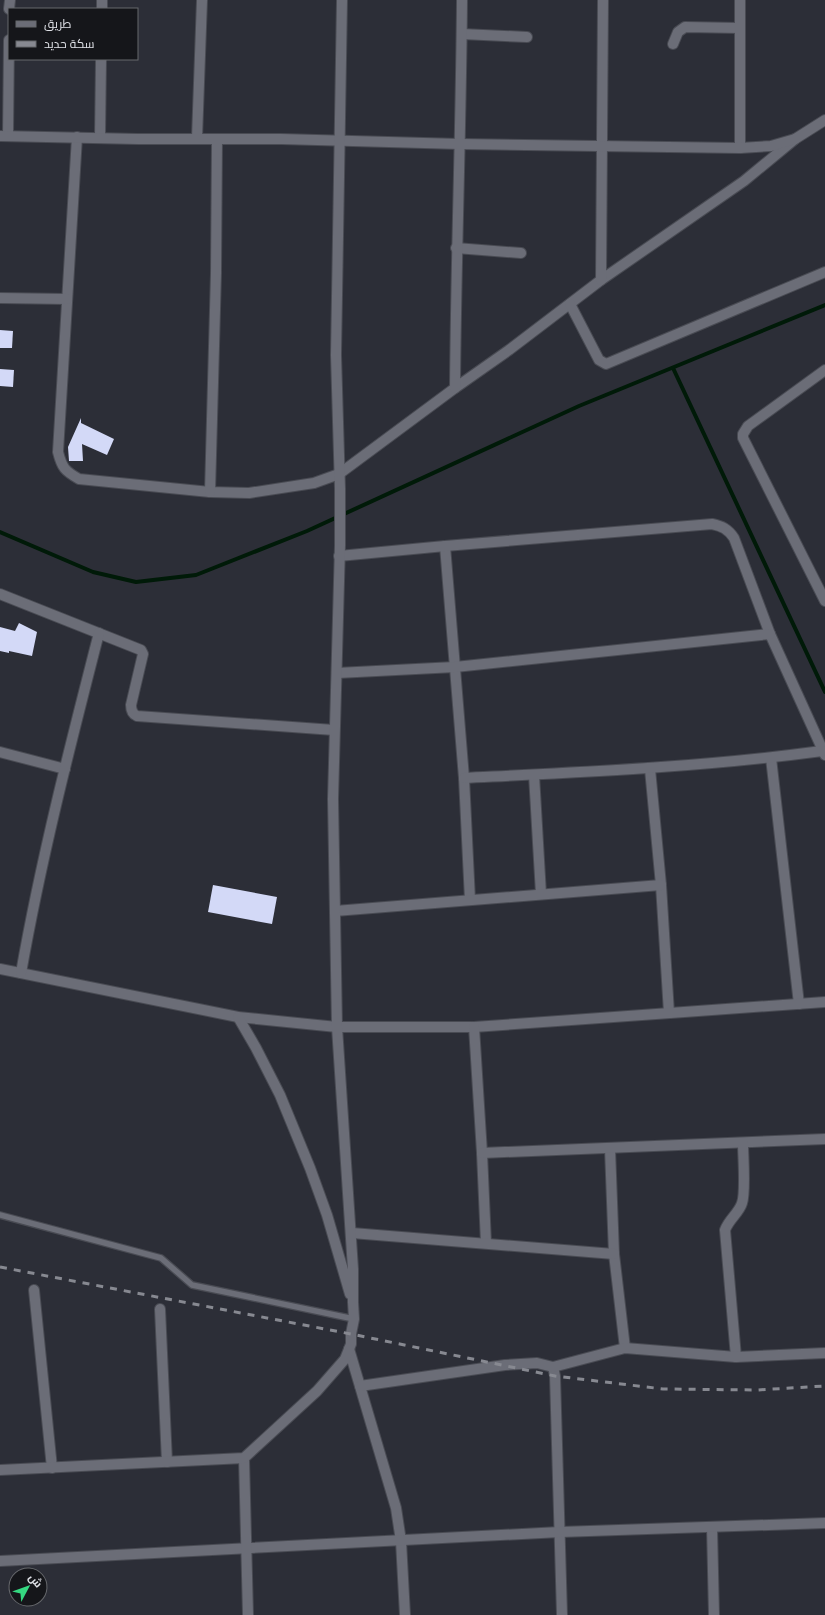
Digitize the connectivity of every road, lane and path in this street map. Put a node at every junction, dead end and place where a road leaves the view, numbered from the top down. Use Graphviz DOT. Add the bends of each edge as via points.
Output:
graph roads {
  1 [pos="202,0"];
  2 [pos="342,0"];
  3 [pos="462,0"];
  4 [pos="603,0"];
  5 [pos="740,0"];
  6 [pos="740,28"];
  7 [pos="462,34"];
  8 [pos="527,37"];
  9 [pos="673,44"];
  10 [pos="8,59"];
  11 [pos="101,60"];
  12 [pos="825,120"];
  13 [pos="4,136"];
  14 [pos="77,137"];
  15 [pos="100,138"];
  16 [pos="196,138"];
  17 [pos="218,139"];
  18 [pos="795,139"];
  19 [pos="340,140"];
  20 [pos="460,144"];
  21 [pos="602,146"];
  22 [pos="740,148"];
  23 [pos="456,248"];
  24 [pos="521,253"];
  25 [pos="825,272"];
  26 [pos="601,280"];
  27 [pos="0,298"];
  28 [pos="67,299"];
  29 [pos="570,304"];
  30 [pos="825,370"];
  31 [pos="455,388"];
  32 [pos="339,474"];
  33 [pos="210,492"];
  34 [pos="445,546"];
  35 [pos="339,556"];
  36 [pos="0,594"];
  37 [pos="825,600"];
  38 [pos="99,633"];
  39 [pos="770,634"];
  40 [pos="455,667"];
  41 [pos="337,673"];
  42 [pos="334,730"];
  43 [pos="0,752"];
  44 [pos="824,753"];
  45 [pos="771,758"];
  46 [pos="64,769"];
  47 [pos="650,769"];
  48 [pos="534,775"];
  49 [pos="464,778"];
  50 [pos="661,885"];
  51 [pos="541,894"];
  52 [pos="470,900"];
  53 [pos="335,911"];
  54 [pos="0,969"];
  55 [pos="21,973"];
  56 [pos="825,1002"];
  57 [pos="799,1004"];
  58 [pos="669,1013"];
  59 [pos="238,1017"];
  60 [pos="337,1027"];
  61 [pos="474,1027"];
  62 [pos="825,1139"];
  63 [pos="743,1143"];
  64 [pos="610,1149"];
  65 [pos="482,1153"];
  66 [pos="0,1215"];
  67 [pos="352,1233"];
  68 [pos="486,1243"];
  69 [pos="614,1254"];
  70 [pos="34,1290"];
  71 [pos="353,1302"];
  72 [pos="160,1309"];
  73 [pos="354,1319"];
  74 [pos="625,1348"];
  75 [pos="350,1349"];
  76 [pos="825,1353"];
  77 [pos="736,1358"];
  78 [pos="553,1367"];
  79 [pos="360,1386"];
  80 [pos="244,1458"];
  81 [pos="167,1462"];
  82 [pos="52,1468"];
  83 [pos="0,1470"];
  84 [pos="825,1523"];
  85 [pos="712,1527"];
  86 [pos="560,1532"];
  87 [pos="401,1541"];
  88 [pos="246,1548"];
  89 [pos="0,1561"];
  90 [pos="248,1615"];
  91 [pos="405,1615"];
  92 [pos="562,1615"];
  93 [pos="714,1615"];
  1 -- 16 [label="street"];
  2 -- 19 [label="street"];
  3 -- 7 [label="street"];
  4 -- 21 [label="street"];
  5 -- 6 [label="street"];
  6 -- 9 [label="street" via="685,27 678,32"];
  6 -- 22 [label="street"];
  7 -- 8 [label="street"];
  7 -- 20 [label="street"];
  10 -- 13 [label="street"];
  11 -- 15 [label="street"];
  12 -- 18 [label="street"];
  13 -- 14 [label="street"];
  14 -- 15 [label="street"];
  14 -- 28 [label="street"];
  15 -- 16 [label="street"];
  16 -- 17 [label="street"];
  17 -- 19 [label="street"];
  17 -- 33 [label="street"];
  18 -- 22 [label="street" via="771,146"];
  18 -- 26 [label="street" via="744,181"];
  19 -- 20 [label="street"];
  19 -- 32 [label="street" via="336,355"];
  20 -- 21 [label="street"];
  20 -- 23 [label="street"];
  21 -- 22 [label="street"];
  21 -- 26 [label="street"];
  23 -- 24 [label="street"];
  23 -- 31 [label="street"];
  25 -- 29 [label="street" via="606,364 599,360"];
  26 -- 29 [label="street"];
  27 -- 28 [label="street"];
  28 -- 33 [label="street" via="58,452 61,466 79,479"];
  29 -- 31 [label="street"];
  30 -- 37 [label="street" via="748,426 742,434"];
  31 -- 32 [label="street"];
  32 -- 33 [label="street" via="314,483 256,492"];
  32 -- 35 [label="street"];
  34 -- 35 [label="street"];
  34 -- 39 [label="street" via="712,524 722,526 734,538"];
  34 -- 40 [label="street"];
  35 -- 41 [label="street"];
  36 -- 38 [label="street"];
  38 -- 42 [label="street" via="138,648 143,654 131,705 131,710 137,716"];
  38 -- 46 [label="street"];
  39 -- 40 [label="street"];
  39 -- 44 [label="street"];
  40 -- 41 [label="street"];
  40 -- 49 [label="street"];
  41 -- 42 [label="street"];
  42 -- 53 [label="street"];
  43 -- 46 [label="street"];
  44 -- 45 [label="street"];
  45 -- 47 [label="street"];
  45 -- 57 [label="street"];
  46 -- 55 [label="street" via="33,906"];
  47 -- 48 [label="street"];
  47 -- 50 [label="street"];
  48 -- 49 [label="street"];
  48 -- 51 [label="street"];
  49 -- 52 [label="street"];
  50 -- 51 [label="street"];
  50 -- 58 [label="street"];
  51 -- 52 [label="street"];
  52 -- 53 [label="street"];
  53 -- 60 [label="street"];
  54 -- 55 [label="street"];
  55 -- 59 [label="street"];
  56 -- 57 [label="street"];
  57 -- 58 [label="street"];
  58 -- 61 [label="street"];
  59 -- 60 [label="street"];
  59 -- 71 [label="street" via="280,1095 310,1168"];
  60 -- 61 [label="street"];
  60 -- 67 [label="street"];
  61 -- 65 [label="street"];
  62 -- 63 [label="street"];
  63 -- 64 [label="street"];
  63 -- 77 [label="street" via="743,1201 725,1230"];
  64 -- 65 [label="street"];
  64 -- 69 [label="street"];
  65 -- 68 [label="street"];
  66 -- 73 [label="lane" via="161,1258 192,1285"];
  67 -- 68 [label="street"];
  67 -- 71 [label="street"];
  68 -- 69 [label="street"];
  69 -- 74 [label="street"];
  70 -- 82 [label="street"];
  71 -- 73 [label="street"];
  72 -- 81 [label="street"];
  73 -- 75 [label="street"];
  74 -- 77 [label="street"];
  74 -- 78 [label="street"];
  75 -- 79 [label="street"];
  75 -- 80 [label="street" via="317,1391"];
  76 -- 77 [label="street"];
  78 -- 79 [label="street" via="537,1364 505,1365"];
  78 -- 86 [label="street"];
  79 -- 87 [label="street" via="392,1491"];
  80 -- 81 [label="street"];
  80 -- 88 [label="street"];
  81 -- 82 [label="street"];
  82 -- 83 [label="street"];
  84 -- 85 [label="street"];
  85 -- 86 [label="street"];
  85 -- 93 [label="street"];
  86 -- 87 [label="street"];
  86 -- 92 [label="street"];
  87 -- 88 [label="street"];
  87 -- 91 [label="street"];
  88 -- 89 [label="street"];
  88 -- 90 [label="street"];
}
